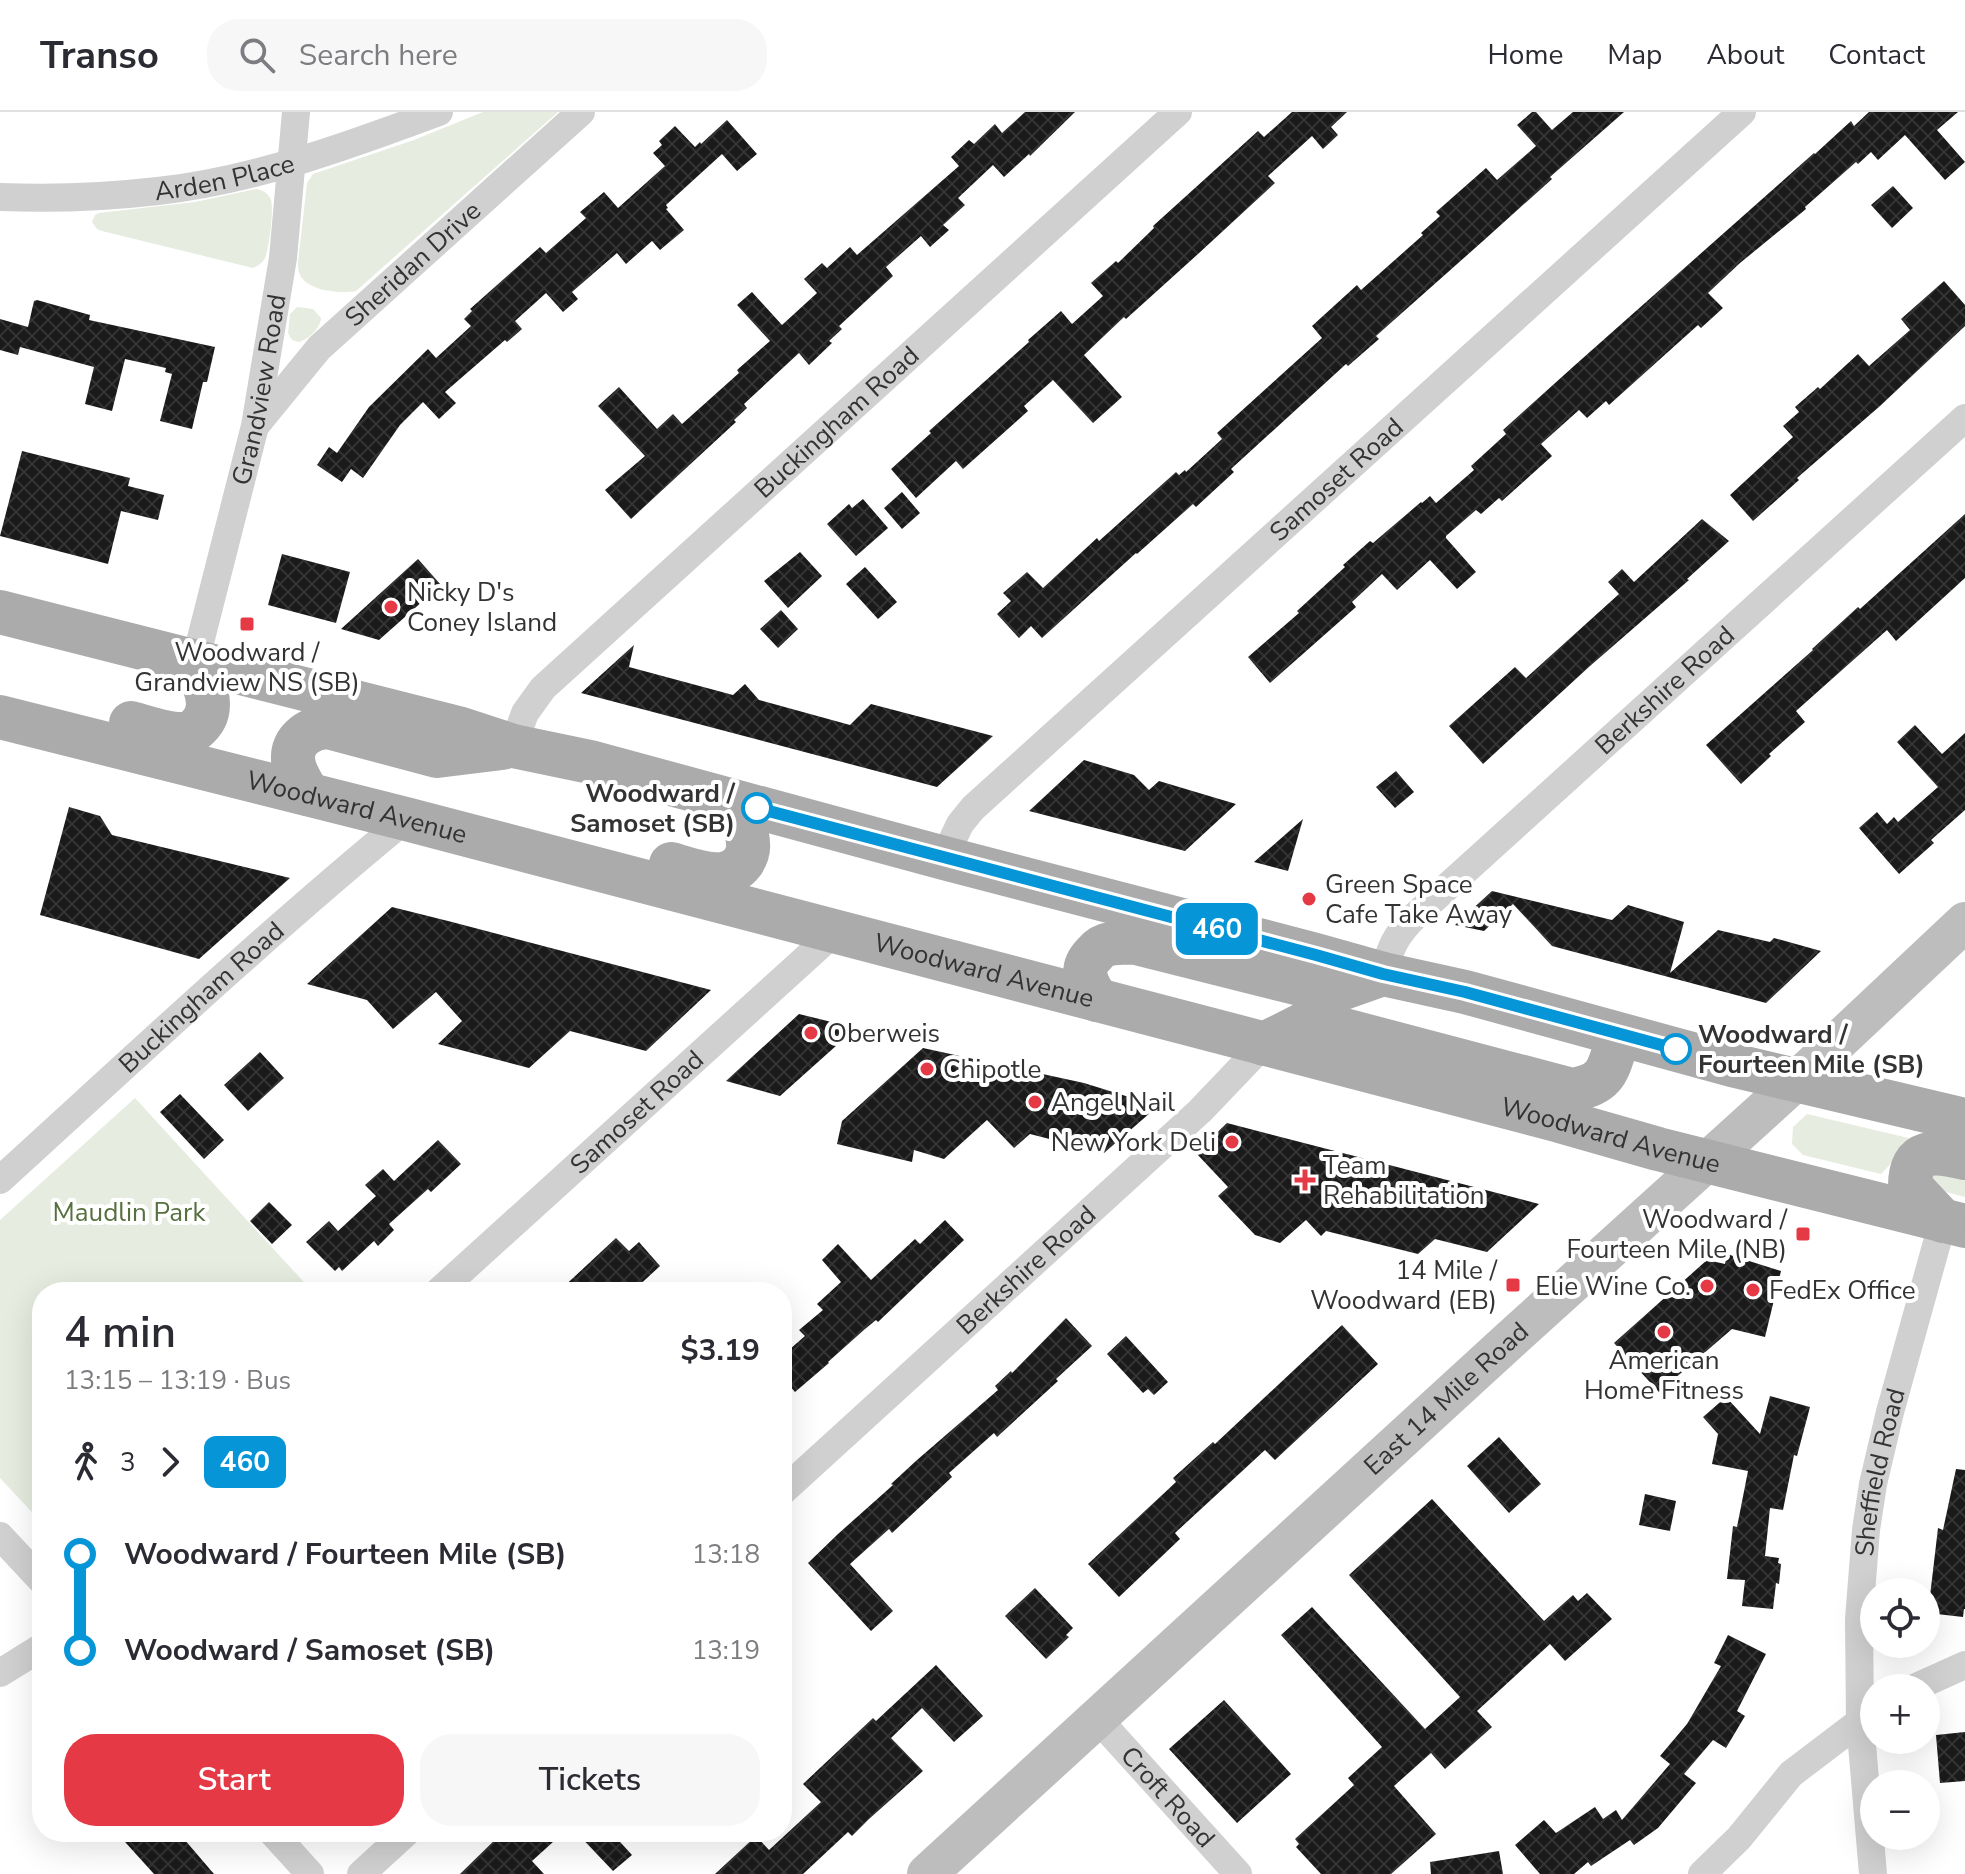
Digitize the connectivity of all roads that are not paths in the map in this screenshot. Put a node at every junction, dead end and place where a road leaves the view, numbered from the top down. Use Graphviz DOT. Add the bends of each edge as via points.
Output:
graph roads {
  1 [pos="296,112"];
  2 [pos="439,112"];
  3 [pos="581,112"];
  4 [pos="1178,112"];
  5 [pos="1742,112"];
  6 [pos="293,162"];
  7 [pos="0,197"];
  8 [pos="1965,418"];
  9 [pos="255,426"];
  10 [pos="0,612"];
  11 [pos="195,662"];
  12 [pos="0,695"];
  13 [pos="0,717"];
  14 [pos="513,746"];
  15 [pos="308,794"];
  16 [pos="734,802"];
  17 [pos="406,819"];
  18 [pos="944,858"];
  19 [pos="1965,922"];
  20 [pos="835,932"];
  21 [pos="1383,974"];
  22 [pos="1097,1000"];
  23 [pos="1619,1035"];
  24 [pos="1264,1044"];
  25 [pos="1797,1080"];
  26 [pos="1965,1120"];
  27 [pos="1965,1158"];
  28 [pos="1707,1161"];
  29 [pos="0,1180"];
  30 [pos="1954,1224"];
  31 [pos="449,1282"];
  32 [pos="792,1483"];
  33 [pos="0,1536"];
  34 [pos="32,1570"];
  35 [pos="32,1653"];
  36 [pos="1965,1665"];
  37 [pos="0,1673"];
  38 [pos="1865,1674"];
  39 [pos="1940,1676"];
  40 [pos="1097,1718"];
  41 [pos="1860,1721"];
  42 [pos="1868,1754"];
  43 [pos="281,1842"];
  44 [pos="396,1842"];
  45 [pos="310,1874"];
  46 [pos="361,1874"];
  47 [pos="927,1874"];
  48 [pos="1238,1874"];
  49 [pos="1702,1874"];
  50 [pos="1873,1874"];
  1 -- 6 [label="street, Grandview Road"];
  2 -- 6 [label="street, Arden Place"];
  3 -- 9 [label="street, Sheridan Drive" via="319,348"];
  4 -- 14 [label="street, Buckingham Road" via="543,688 525,713"];
  5 -- 18 [label="street, Samoset Road" via="973,808"];
  6 -- 7 [label="street, Arden Place" via="159,191"];
  6 -- 9 [label="street, Grandview Road"];
  8 -- 21 [label="street, Berkshire Road" via="1415,916 1392,944"];
  9 -- 11 [label="street, Grandview Road"];
  10 -- 11 [label="main road"];
  11 -- 12 [label="main road" via="208,712 202,724 184,734"];
  11 -- 14 [label="main road"];
  13 -- 15 [label="main road, Woodward Avenue"];
  14 -- 15 [label="main road" via="437,756 318,727 301,737 293,754"];
  14 -- 16 [label="main road"];
  15 -- 17 [label="main road, Woodward Avenue"];
  16 -- 17 [label="main road" via="746,834 747,855 733,870 711,875 445,801"];
  16 -- 18 [label="main road"];
  17 -- 20 [label="main road, Woodward Avenue"];
  17 -- 29 [label="street, Buckingham Road" via="204,993"];
  18 -- 21 [label="main road"];
  19 -- 25 [label="main road, East 14 Mile Road"];
  20 -- 22 [label="main road, Woodward Avenue"];
  20 -- 31 [label="street, Samoset Road"];
  21 -- 22 [label="main road" via="1332,992 1136,943 1111,943 1098,949 1084,972"];
  21 -- 23 [label="main road"];
  22 -- 24 [label="main road, Woodward Avenue"];
  23 -- 24 [label="main road" via="1601,1080 1572,1090 1310,1021"];
  23 -- 25 [label="main road"];
  24 -- 28 [label="main road, Woodward Avenue"];
  24 -- 32 [label="street, Berkshire Road" via="1200,1111"];
  25 -- 26 [label="main road"];
  25 -- 28 [label="main road, East 14 Mile Road"];
  27 -- 30 [label="main road" via="1926,1154 1910,1173 1910,1186"];
  28 -- 30 [label="main road, Woodward Avenue"];
  28 -- 40 [label="main road, East 14 Mile Road"];
  30 -- 38 [label="street, Sheffield Road" via="1890,1412 1873,1484 1861,1594"];
  33 -- 34 [label="street"];
  35 -- 37 [label="street"];
  36 -- 39 [label="street"];
  40 -- 47 [label="main road, East 14 Mile Road"];
  40 -- 48 [label="street, Croft Road"];
  41 -- 49 [label="street" via="1791,1774"];
  42 -- 50 [label="street, Sheffield Road"];
  43 -- 45 [label="street"];
  44 -- 46 [label="street"];
}
